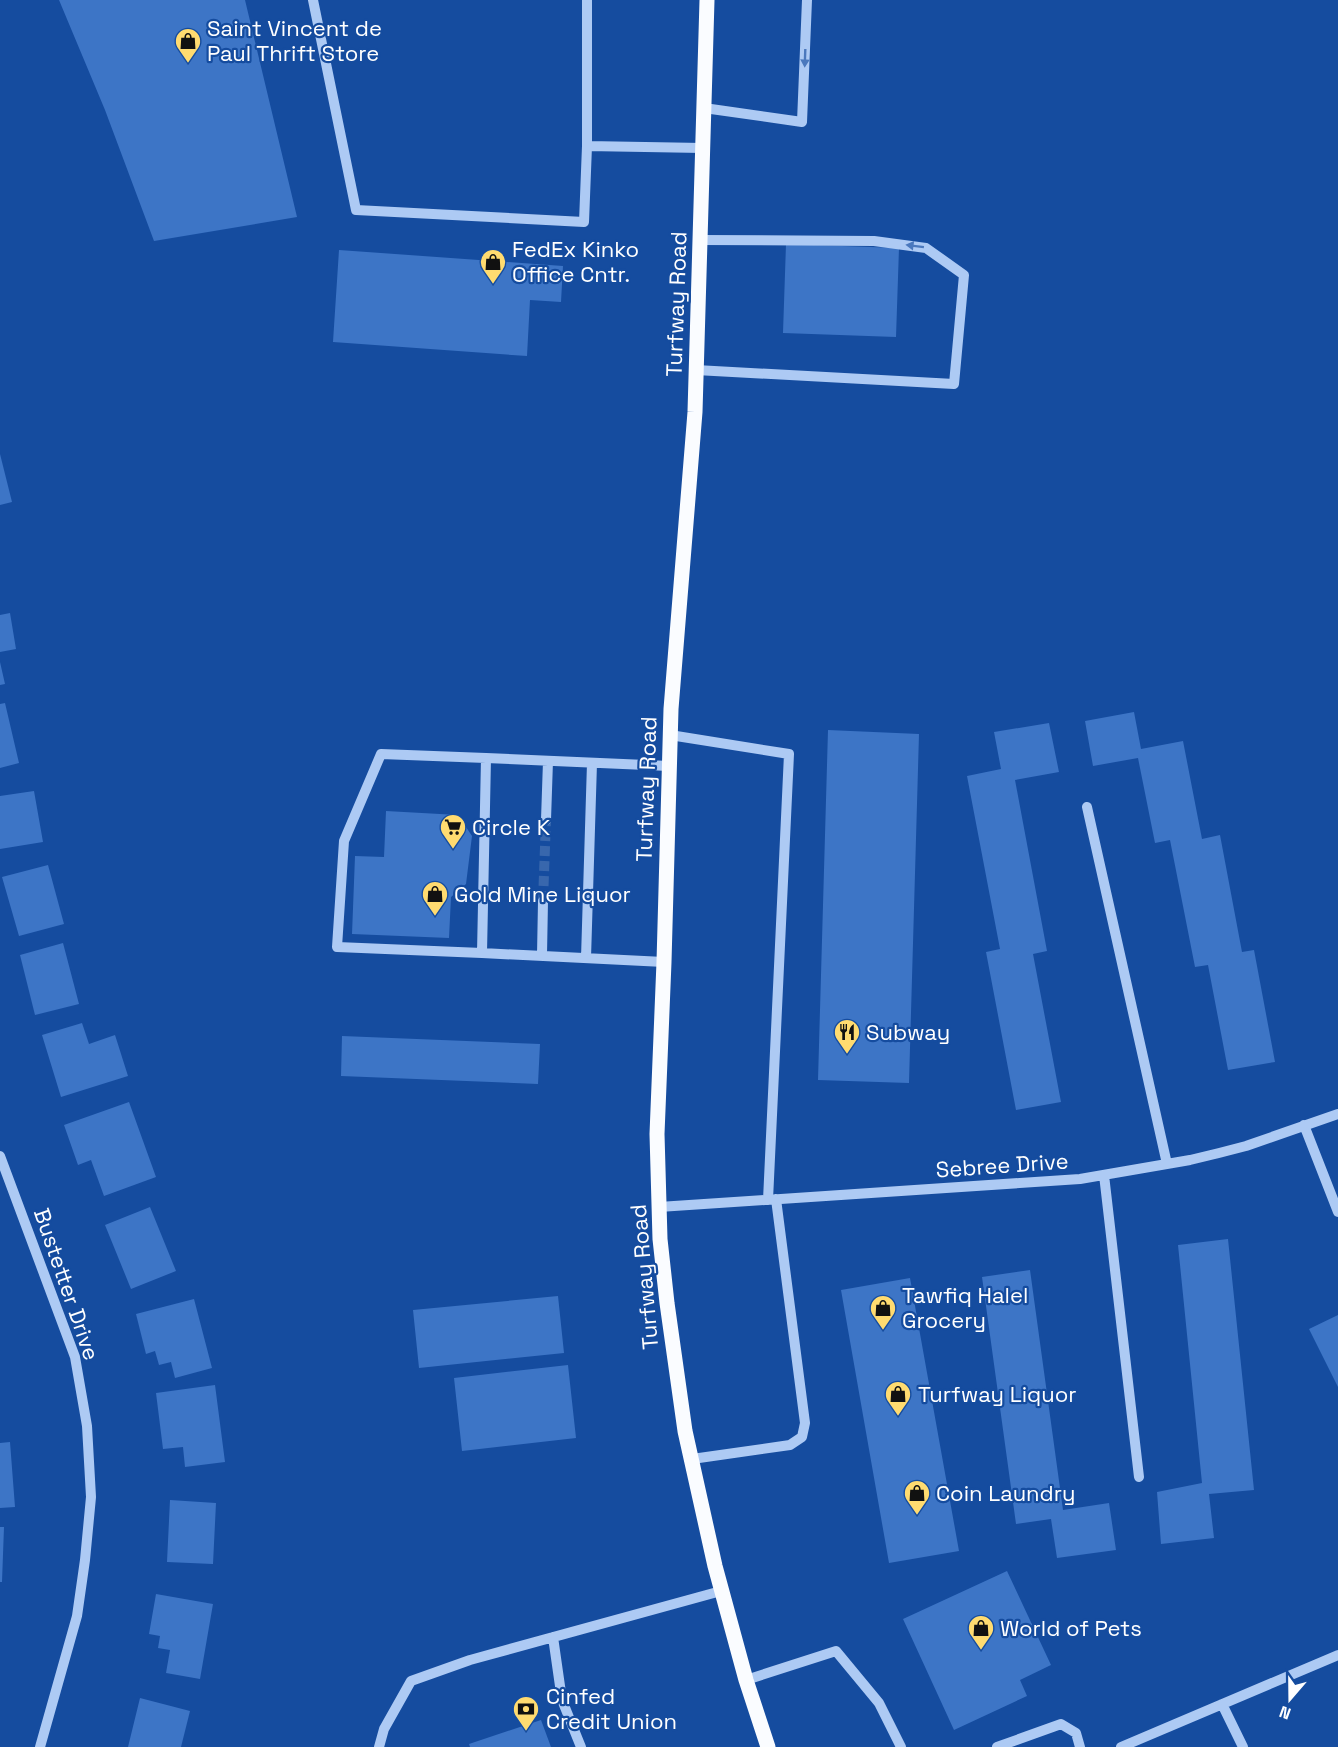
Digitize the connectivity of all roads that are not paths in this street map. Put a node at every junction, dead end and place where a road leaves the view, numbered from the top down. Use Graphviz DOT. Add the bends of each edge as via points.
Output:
graph roads {
  1 [pos="313,0"];
  2 [pos="587,0"];
  3 [pos="706,0"];
  4 [pos="807,0"];
  5 [pos="704,108"];
  6 [pos="587,146"];
  7 [pos="703,148"];
  8 [pos="700,240"];
  9 [pos="696,370"];
  10 [pos="670,735"];
  11 [pos="486,758"];
  12 [pos="548,761"];
  13 [pos="592,763"];
  14 [pos="669,766"];
  15 [pos="1087,807"];
  16 [pos="546,820"];
  17 [pos="543,901"];
  18 [pos="482,953"];
  19 [pos="542,955"];
  20 [pos="586,958"];
  21 [pos="664,962"];
  22 [pos="1338,1114"];
  23 [pos="1304,1125"];
  24 [pos="0,1156"];
  25 [pos="1167,1164"];
  26 [pos="1104,1175"];
  27 [pos="772,1199"];
  28 [pos="659,1207"];
  29 [pos="1338,1212"];
  30 [pos="692,1459"];
  31 [pos="1138,1477"];
  32 [pos="721,1591"];
  33 [pos="553,1637"];
  34 [pos="1338,1655"];
  35 [pos="746,1680"];
  36 [pos="1222,1704"];
  37 [pos="40,1747"];
  38 [pos="379,1747"];
  39 [pos="581,1747"];
  40 [pos="768,1747"];
  41 [pos="901,1747"];
  42 [pos="997,1747"];
  43 [pos="1080,1747"];
  44 [pos="1121,1747"];
  45 [pos="1243,1747"];
  1 -- 6 [label="street" via="356,210 584,222"];
  2 -- 6 [label="street"];
  3 -- 5 [label="main road, Turfway Road"];
  4 -- 5 [label="street, one-way" via="802,122"];
  5 -- 7 [label="main road, Turfway Road"];
  6 -- 7 [label="street"];
  7 -- 8 [label="main road, Turfway Road"];
  8 -- 9 [label="main road, Turfway Road"];
  9 -- 8 [label="street, one-way" via="954,384 964,275 926,248 874,241"];
  9 -- 10 [label="main road, Turfway Road"];
  10 -- 14 [label="main road, Turfway Road"];
  10 -- 27 [label="street" via="789,754"];
  11 -- 12 [label="street"];
  11 -- 18 [label="street"];
  11 -- 18 [label="street" via="381,754 344,841 337,947"];
  12 -- 13 [label="street"];
  12 -- 16 [label="street"];
  13 -- 14 [label="street"];
  13 -- 20 [label="street"];
  14 -- 21 [label="main road, Turfway Road"];
  15 -- 25 [label="street"];
  17 -- 19 [label="street"];
  18 -- 19 [label="street"];
  19 -- 20 [label="street"];
  20 -- 21 [label="street"];
  21 -- 28 [label="main road, Turfway Road" via="657,1134"];
  22 -- 23 [label="street, Sebree Drive"];
  23 -- 25 [label="street, Sebree Drive" via="1246,1146"];
  23 -- 29 [label="street"];
  24 -- 37 [label="street, Bustetter Drive" via="75,1357 87,1426 91,1497 77,1616"];
  25 -- 26 [label="street, Sebree Drive"];
  26 -- 27 [label="street, Sebree Drive"];
  26 -- 31 [label="street"];
  27 -- 28 [label="street, Sebree Drive"];
  27 -- 30 [label="street" via="805,1423 802,1437 790,1445"];
  28 -- 30 [label="main road, Turfway Road" via="667,1303"];
  30 -- 32 [label="main road, Turfway Road"];
  32 -- 33 [label="street"];
  32 -- 35 [label="main road, Turfway Road"];
  33 -- 38 [label="street" via="411,1681 384,1729"];
  33 -- 39 [label="street" via="562,1700"];
  34 -- 36 [label="street"];
  35 -- 40 [label="main road, Turfway Road"];
  35 -- 41 [label="street" via="836,1651 879,1703"];
  36 -- 44 [label="street"];
  36 -- 45 [label="street"];
  42 -- 43 [label="street" via="1061,1724 1076,1733"];
}
